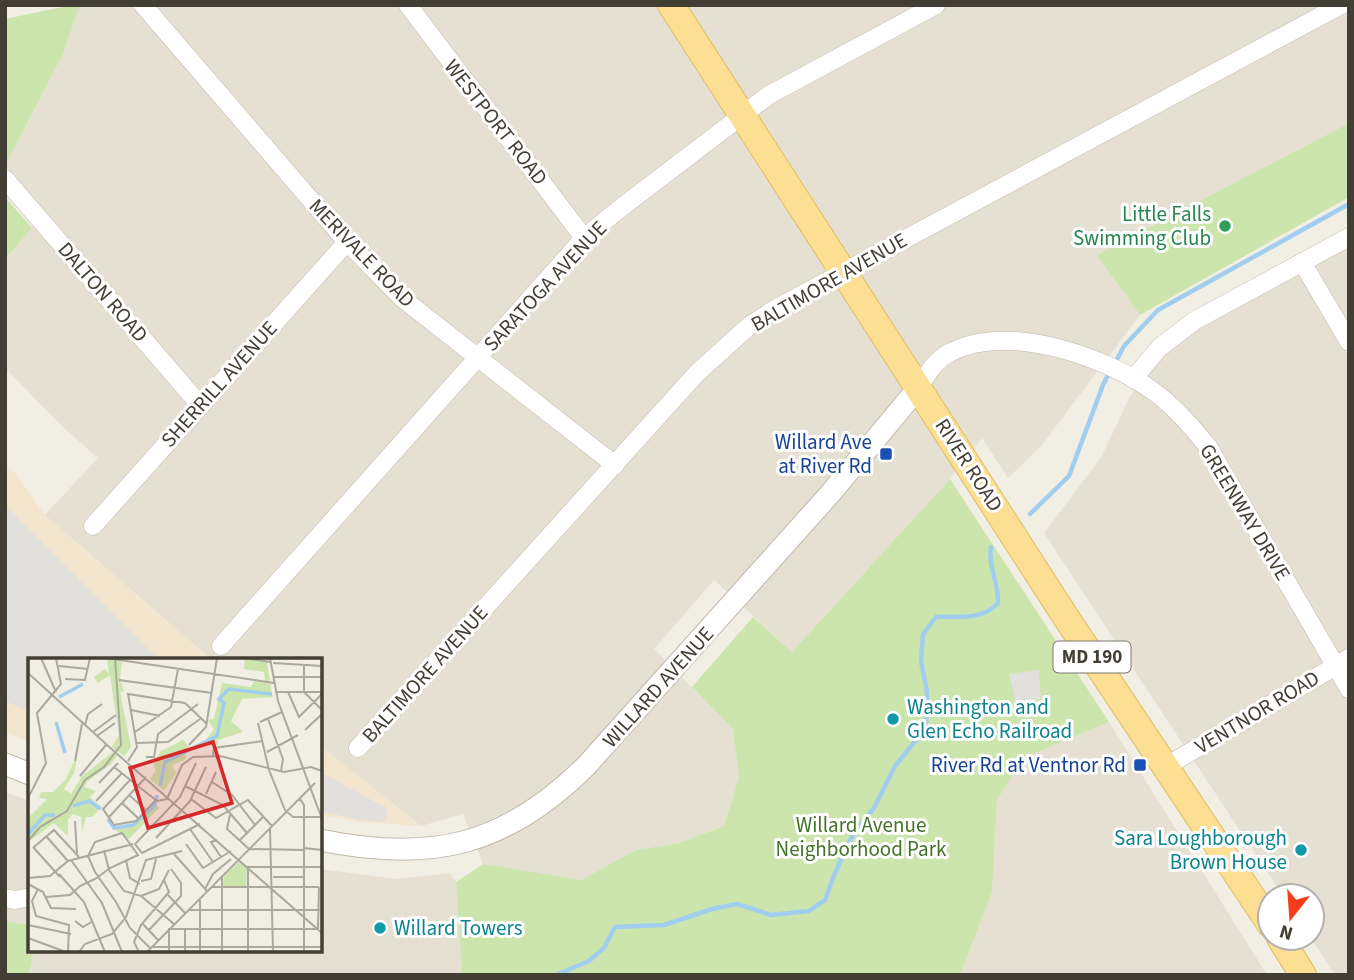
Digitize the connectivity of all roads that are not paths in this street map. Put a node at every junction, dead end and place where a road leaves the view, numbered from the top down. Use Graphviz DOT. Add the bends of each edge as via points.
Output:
graph roads {
  1 [pos="143,5"];
  2 [pos="408,5"];
  3 [pos="671,5"];
  4 [pos="936,5"];
  5 [pos="1341,5"];
  6 [pos="743,116"];
  7 [pos="5,179"];
  8 [pos="1349,237"];
  9 [pos="584,238"];
  10 [pos="347,242"];
  11 [pos="1302,262"];
  12 [pos="844,271"];
  13 [pos="1349,342"];
  14 [pos="478,358"];
  15 [pos="1127,375"];
  16 [pos="919,387"];
  17 [pos="200,405"];
  18 [pos="615,465"];
  19 [pos="93,526"];
  20 [pos="221,646"];
  21 [pos="1342,662"];
  22 [pos="1349,689"];
  23 [pos="358,748"];
  24 [pos="5,764"];
  25 [pos="1165,767"];
  26 [pos="28,773"];
  27 [pos="322,840"];
  28 [pos="28,897"];
  29 [pos="5,898"];
  30 [pos="1256,903"];
  31 [pos="1289,952"];
  32 [pos="1303,975"];
  1 -- 10 [label="street, MERIVALE ROAD"];
  2 -- 9 [label="street, WESTPORT ROAD"];
  3 -- 6 [label="main road, RIVER ROAD / MD 190"];
  4 -- 6 [label="street, SARATOGA AVENUE" via="769,95"];
  5 -- 12 [label="street, BALTIMORE AVENUE"];
  6 -- 9 [label="street, SARATOGA AVENUE"];
  6 -- 12 [label="main road, RIVER ROAD / MD 190"];
  7 -- 17 [label="street, DALTON ROAD"];
  8 -- 11 [label="street"];
  9 -- 14 [label="street, SARATOGA AVENUE"];
  10 -- 14 [label="street, MERIVALE ROAD" via="403,299"];
  10 -- 17 [label="street, SHERRILL AVENUE"];
  11 -- 13 [label="street"];
  11 -- 15 [label="street" via="1194,321"];
  12 -- 16 [label="main road, RIVER ROAD / MD 190"];
  12 -- 18 [label="street, BALTIMORE AVENUE" via="748,326 697,373"];
  14 -- 18 [label="street, MERIVALE ROAD"];
  14 -- 20 [label="street, SARATOGA AVENUE"];
  15 -- 16 [label="street, GREENWAY DRIVE" via="1104,363 1024,342 971,345 949,353 931,368"];
  15 -- 21 [label="street, GREENWAY DRIVE" via="1171,406 1209,448"];
  16 -- 25 [label="main road, RIVER ROAD / MD 190"];
  16 -- 27 [label="street, WILLARD AVENUE" via="829,495 556,795 507,825 444,846 399,851"];
  17 -- 19 [label="street, SHERRILL AVENUE"];
  18 -- 23 [label="street, BALTIMORE AVENUE"];
  21 -- 22 [label="street, GREENWAY DRIVE"];
  21 -- 25 [label="street, VENTNOR ROAD"];
  24 -- 26 [label="street"];
  25 -- 30 [label="main road, RIVER ROAD / MD 190"];
  28 -- 29 [label="street"];
  31 -- 32 [label="main road"];
}
